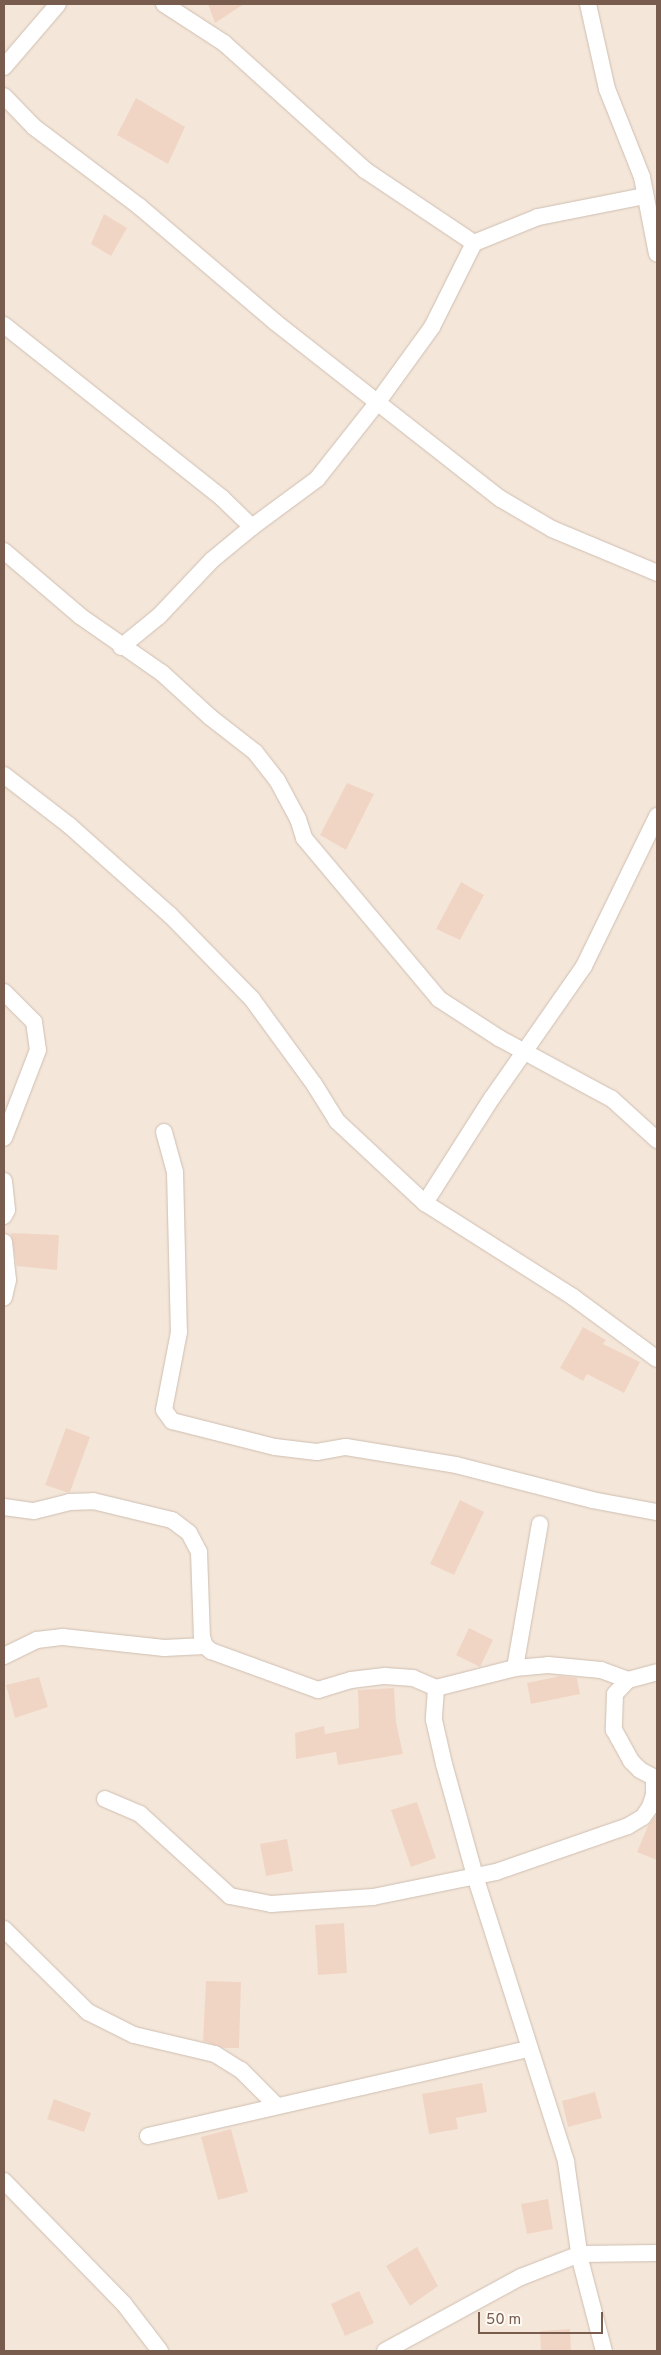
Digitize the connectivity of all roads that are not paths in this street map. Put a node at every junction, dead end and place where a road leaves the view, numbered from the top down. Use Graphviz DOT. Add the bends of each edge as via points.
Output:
graph roads {
  1 [pos="58,4"];
  2 [pos="164,4"];
  3 [pos="588,4"];
  4 [pos="4,67"];
  5 [pos="4,96"];
  6 [pos="645,196"];
  7 [pos="654,226"];
  8 [pos="474,243"];
  9 [pos="657,254"];
  10 [pos="4,325"];
  11 [pos="377,403"];
  12 [pos="252,527"];
  13 [pos="4,551"];
  14 [pos="657,573"];
  15 [pos="121,646"];
  16 [pos="4,775"];
  17 [pos="657,816"];
  18 [pos="4,992"];
  19 [pos="526,1050"];
  20 [pos="164,1132"];
  21 [pos="4,1138"];
  22 [pos="657,1140"];
  23 [pos="4,1181"];
  24 [pos="425,1203"];
  25 [pos="4,1216"];
  26 [pos="4,1242"];
  27 [pos="4,1298"];
  28 [pos="657,1359"];
  29 [pos="4,1507"];
  30 [pos="657,1512"];
  31 [pos="540,1524"];
  32 [pos="205,1646"];
  33 [pos="4,1656"];
  34 [pos="515,1668"];
  35 [pos="657,1672"];
  36 [pos="628,1680"];
  37 [pos="436,1688"];
  38 [pos="656,1779"];
  39 [pos="105,1799"];
  40 [pos="475,1876"];
  41 [pos="4,1928"];
  42 [pos="529,2049"];
  43 [pos="277,2106"];
  44 [pos="148,2136"];
  45 [pos="4,2181"];
  46 [pos="657,2253"];
  47 [pos="580,2254"];
  48 [pos="160,2351"];
  49 [pos="385,2351"];
  50 [pos="604,2351"];
  1 -- 4 [label="street"];
  2 -- 8 [label="street" via="224,43 365,170"];
  3 -- 6 [label="street" via="607,90 636,160"];
  5 -- 11 [label="street" via="34,127 140,207"];
  6 -- 7 [label="street"];
  6 -- 8 [label="street" via="538,217"];
  7 -- 9 [label="street"];
  8 -- 11 [label="street" via="432,327"];
  10 -- 12 [label="street" via="222,498"];
  11 -- 12 [label="street" via="317,479"];
  11 -- 14 [label="street" via="501,499 552,529"];
  12 -- 15 [label="street" via="212,560 159,616"];
  13 -- 15 [label="street" via="80,616"];
  15 -- 19 [label="street" via="162,673 255,752 277,780 309,843 439,999 499,1038"];
  16 -- 24 [label="street" via="70,826 170,915 252,999 314,1084 336,1121"];
  17 -- 19 [label="street" via="584,966"];
  18 -- 21 [label="street" via="34,1022 38,1042 34,1066"];
  19 -- 22 [label="street" via="612,1099"];
  19 -- 24 [label="street"];
  20 -- 30 [label="street" via="175,1172 178,1332 164,1410 172,1421 275,1446 317,1452 346,1447 456,1465 592,1500"];
  23 -- 25 [label="street" via="7,1210"];
  24 -- 28 [label="street" via="572,1297"];
  26 -- 27 [label="street" via="8,1280"];
  29 -- 32 [label="street" via="34,1512 69,1502 93,1501 172,1520 189,1533 199,1552"];
  31 -- 34 [label="street"];
  32 -- 33 [label="street" via="164,1648 63,1637 37,1640"];
  32 -- 37 [label="street" via="318,1690 351,1680 385,1676 413,1678"];
  34 -- 36 [label="street" via="548,1665 601,1670"];
  34 -- 37 [label="street"];
  35 -- 36 [label="street"];
  36 -- 38 [label="street" via="615,1694 614,1730 631,1761"];
  37 -- 40 [label="street" via="434,1720"];
  38 -- 40 [label="street" via="650,1807 643,1817 628,1826 496,1872"];
  39 -- 40 [label="street" via="140,1814 189,1855 221,1889 230,1896 250,1902 271,1904 373,1897"];
  40 -- 42 [label="street"];
  41 -- 43 [label="street" via="88,2012 134,2035 215,2054 242,2070"];
  42 -- 43 [label="street"];
  42 -- 47 [label="street" via="566,2162"];
  43 -- 44 [label="street"];
  45 -- 48 [label="street" via="124,2304"];
  46 -- 47 [label="street"];
  47 -- 49 [label="street" via="521,2277"];
  47 -- 50 [label="street"];
}
